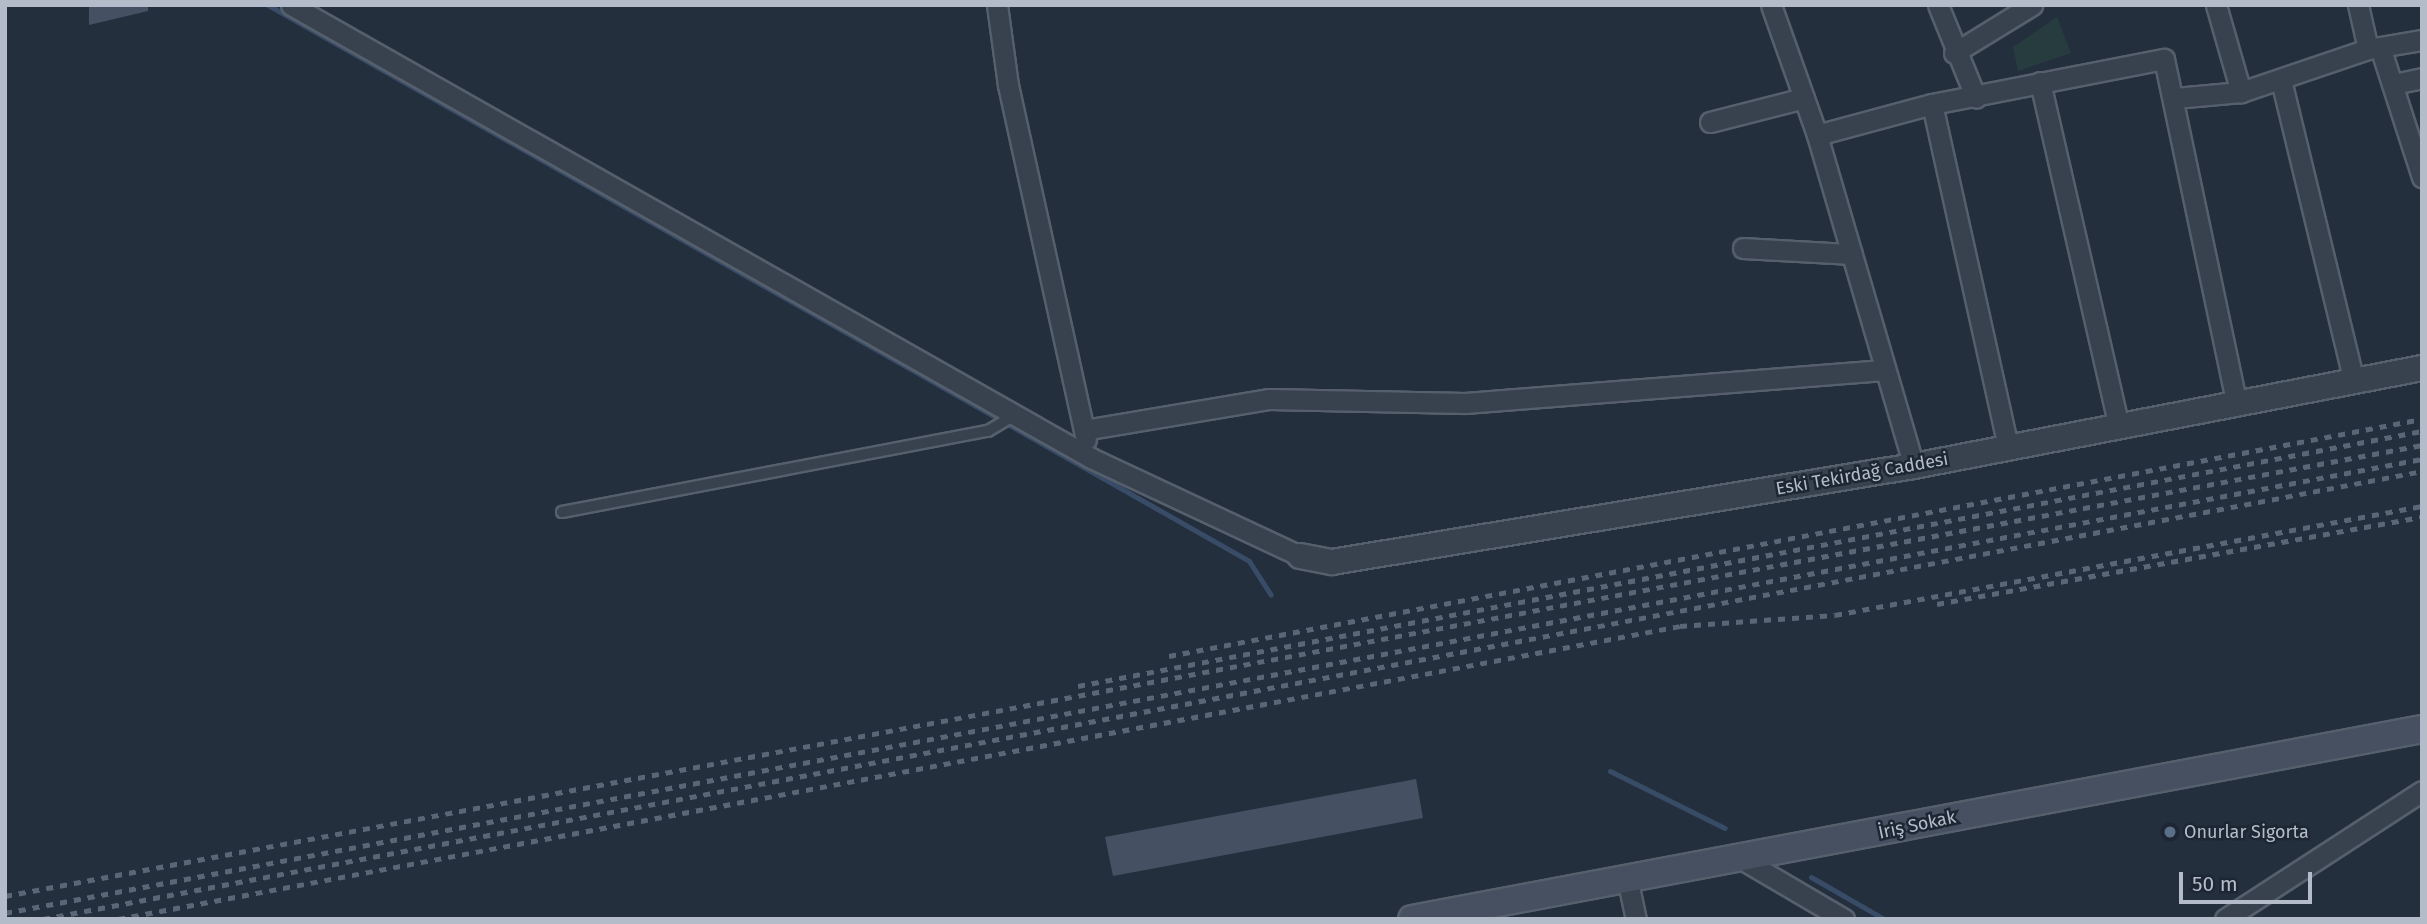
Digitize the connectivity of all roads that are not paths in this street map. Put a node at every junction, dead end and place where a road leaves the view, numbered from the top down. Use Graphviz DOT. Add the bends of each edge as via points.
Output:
graph roads {
  1 [pos="291,5"];
  2 [pos="997,5"];
  3 [pos="1771,5"];
  4 [pos="1938,5"];
  5 [pos="2032,5"];
  6 [pos="2216,5"];
  7 [pos="2358,5"];
  8 [pos="2422,40"];
  9 [pos="2374,48"];
  10 [pos="1954,53"];
  11 [pos="2422,78"];
  12 [pos="2281,80"];
  13 [pos="2040,82"];
  14 [pos="2394,84"];
  15 [pos="2241,92"];
  16 [pos="1804,98"];
  17 [pos="1976,98"];
  18 [pos="2175,98"];
  19 [pos="1932,104"];
  20 [pos="1710,122"];
  21 [pos="1816,135"];
  22 [pos="2422,177"];
  23 [pos="1743,248"];
  24 [pos="1853,254"];
  25 [pos="2422,369"];
  26 [pos="1884,370"];
  27 [pos="2354,382"];
  28 [pos="2237,405"];
  29 [pos="1011,419"];
  30 [pos="2119,427"];
  31 [pos="1084,430"];
  32 [pos="2008,446"];
  33 [pos="1091,458"];
  34 [pos="1914,466"];
  35 [pos="562,512"];
  36 [pos="1300,556"];
  37 [pos="2422,729"];
  38 [pos="2422,791"];
  39 [pos="1745,861"];
  40 [pos="1628,882"];
  41 [pos="1412,919"];
  42 [pos="1636,919"];
  43 [pos="1844,919"];
  44 [pos="2225,919"];
  1 -- 29 [label="street"];
  2 -- 31 [label="street" via="1008,85"];
  3 -- 16 [label="street"];
  4 -- 10 [label="street"];
  5 -- 10 [label="street"];
  6 -- 15 [label="street"];
  7 -- 9 [label="street"];
  8 -- 9 [label="street"];
  9 -- 12 [label="street"];
  9 -- 14 [label="street"];
  10 -- 17 [label="street"];
  11 -- 14 [label="street"];
  12 -- 15 [label="street"];
  12 -- 27 [label="street"];
  13 -- 17 [label="street"];
  13 -- 18 [label="street" via="2164,59"];
  13 -- 30 [label="street"];
  14 -- 22 [label="street"];
  15 -- 18 [label="street"];
  16 -- 20 [label="street"];
  16 -- 21 [label="street"];
  17 -- 19 [label="street"];
  18 -- 28 [label="street"];
  19 -- 21 [label="street"];
  19 -- 32 [label="street"];
  21 -- 24 [label="street"];
  23 -- 24 [label="street"];
  24 -- 26 [label="street"];
  25 -- 27 [label="street, Eski Tekirdağ Caddesi"];
  26 -- 31 [label="street" via="1465,403 1269,399"];
  26 -- 34 [label="street"];
  27 -- 28 [label="street, Eski Tekirdağ Caddesi"];
  28 -- 30 [label="street, Eski Tekirdağ Caddesi"];
  29 -- 33 [label="street"];
  29 -- 35 [label="lane"];
  30 -- 32 [label="street, Eski Tekirdağ Caddesi"];
  31 -- 33 [label="street"];
  32 -- 34 [label="street, Eski Tekirdağ Caddesi"];
  33 -- 36 [label="street"];
  34 -- 36 [label="street, Eski Tekirdağ Caddesi" via="1332,562"];
  37 -- 39 [label="main road, İriş Sokak"];
  38 -- 44 [label="street"];
  39 -- 40 [label="main road, İriş Sokak"];
  39 -- 43 [label="street"];
  40 -- 41 [label="main road, İriş Sokak"];
  40 -- 42 [label="street"];
}
